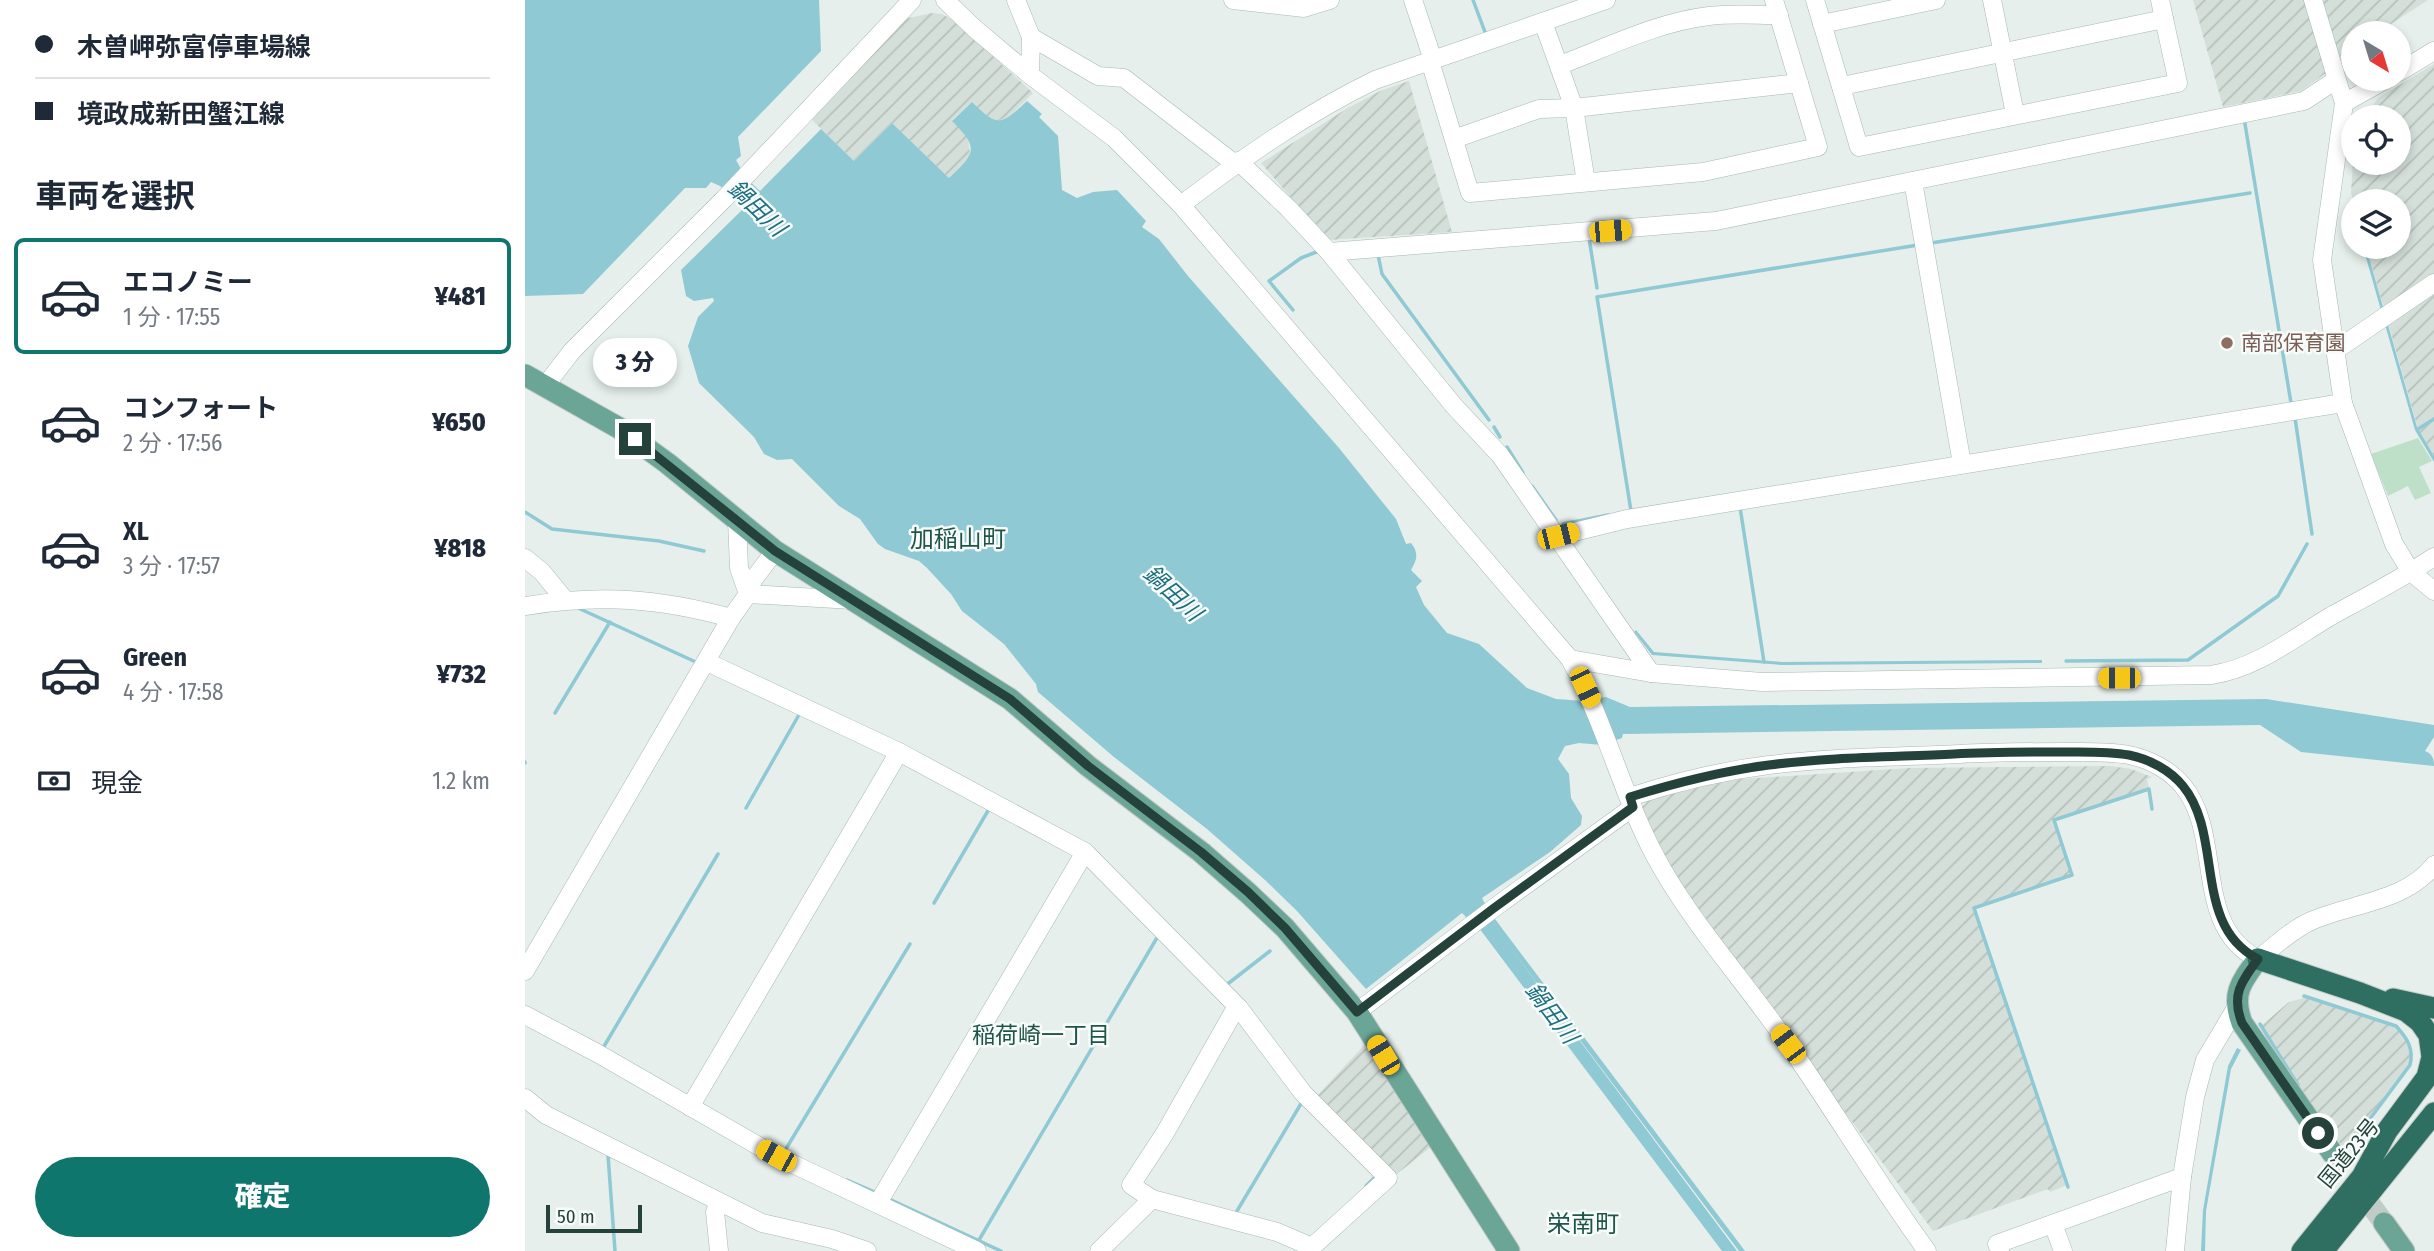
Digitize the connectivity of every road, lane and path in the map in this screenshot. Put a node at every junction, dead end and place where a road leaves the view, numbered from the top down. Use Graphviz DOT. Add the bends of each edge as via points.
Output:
graph roads {
  1 [pos="912,0"];
  2 [pos="945,0"];
  3 [pos="1016,0"];
  4 [pos="1233,0"];
  5 [pos="1330,0"];
  6 [pos="1413,0"];
  7 [pos="1606,0"];
  8 [pos="1815,0"];
  9 [pos="1936,0"];
  10 [pos="1992,0"];
  11 [pos="2160,0"];
  12 [pos="2313,0"];
  13 [pos="1776,8"];
  14 [pos="2164,19"];
  15 [pos="1543,22"];
  16 [pos="1822,24"];
  17 [pos="1031,37"];
  18 [pos="2434,51"];
  19 [pos="2003,52"];
  20 [pos="1431,60"];
  21 [pos="1560,65"];
  22 [pos="2411,65"];
  23 [pos="1030,75"];
  24 [pos="2336,80"];
  25 [pos="1800,83"];
  26 [pos="1842,86"];
  27 [pos="2366,91"];
  28 [pos="2344,103"];
  29 [pos="1574,108"];
  30 [pos="2015,114"];
  31 [pos="1454,139"];
  32 [pos="1237,163"];
  33 [pos="1913,181"];
  34 [pos="1586,182"];
  35 [pos="1181,205"];
  36 [pos="1329,252"];
  37 [pos="2434,283"];
  38 [pos="2336,350"];
  39 [pos="525,376"];
  40 [pos="545,386"];
  41 [pos="2343,402"];
  42 [pos="1962,464"];
  43 [pos="737,520"];
  44 [pos="1558,536"];
  45 [pos="775,551"];
  46 [pos="2434,557"];
  47 [pos="525,558"];
  48 [pos="2411,572"];
  49 [pos="2434,591"];
  50 [pos="748,594"];
  51 [pos="565,600"];
  52 [pos="852,600"];
  53 [pos="525,606"];
  54 [pos="731,618"];
  55 [pos="1570,659"];
  56 [pos="708,662"];
  57 [pos="1651,673"];
  58 [pos="899,752"];
  59 [pos="1631,802"];
  60 [pos="1085,852"];
  61 [pos="2434,865"];
  62 [pos="2258,959"];
  63 [pos="525,971"];
  64 [pos="2360,993"];
  65 [pos="1238,1008"];
  66 [pos="2236,1008"];
  67 [pos="2434,1008"];
  68 [pos="1357,1012"];
  69 [pos="525,1015"];
  70 [pos="2434,1086"];
  71 [pos="525,1098"];
  72 [pos="690,1107"];
  73 [pos="2434,1113"];
  74 [pos="2434,1124"];
  75 [pos="2333,1154"];
  76 [pos="2396,1160"];
  77 [pos="2364,1173"];
  78 [pos="2182,1177"];
  79 [pos="1152,1199"];
  80 [pos="719,1202"];
  81 [pos="878,1203"];
  82 [pos="2384,1223"];
  83 [pos="2053,1224"];
  84 [pos="719,1251"];
  85 [pos="867,1251"];
  86 [pos="977,1251"];
  87 [pos="1099,1251"];
  88 [pos="1509,1251"];
  89 [pos="1927,1251"];
  90 [pos="2000,1251"];
  91 [pos="2063,1251"];
  92 [pos="2175,1251"];
  93 [pos="2302,1251"];
  94 [pos="2323,1251"];
  95 [pos="2404,1251"];
  1 -- 40 [label="street" via="572,351"];
  2 -- 23 [label="street"];
  3 -- 17 [label="street"];
  4 -- 5 [label="street" via="1304,8"];
  6 -- 20 [label="street"];
  7 -- 15 [label="street"];
  8 -- 16 [label="street"];
  9 -- 16 [label="street"];
  10 -- 19 [label="street"];
  11 -- 14 [label="street"];
  12 -- 24 [label="street"];
  13 -- 21 [label="street" via="1669,24"];
  13 -- 25 [label="street"];
  14 -- 19 [label="street"];
  14 -- 30 [label="street" via="2178,83"];
  15 -- 20 [label="street"];
  15 -- 21 [label="street"];
  16 -- 26 [label="street"];
  17 -- 23 [label="street"];
  17 -- 32 [label="street" via="1098,76 1124,79"];
  18 -- 22 [label="street"];
  19 -- 26 [label="street"];
  19 -- 30 [label="street"];
  20 -- 31 [label="street"];
  20 -- 32 [label="street" via="1340,97"];
  21 -- 29 [label="street"];
  23 -- 35 [label="street" via="1114,138"];
  24 -- 28 [label="street"];
  24 -- 33 [label="street" via="2304,101"];
  25 -- 29 [label="street"];
  25 -- 34 [label="street" via="1818,148 1703,172"];
  26 -- 30 [label="street" via="1860,147"];
  27 -- 28 [label="street"];
  28 -- 38 [label="street" via="2322,260"];
  29 -- 31 [label="street" via="1539,109"];
  29 -- 34 [label="street"];
  31 -- 34 [label="street" via="1470,193"];
  32 -- 35 [label="street"];
  32 -- 36 [label="street"];
  33 -- 36 [label="street" via="1716,221"];
  33 -- 42 [label="street"];
  35 -- 55 [label="street"];
  36 -- 44 [label="street" via="1454,406 1500,455"];
  37 -- 38 [label="street"];
  38 -- 41 [label="street"];
  39 -- 40 [label="main road"];
  40 -- 43 [label="main road" via="619,428"];
  41 -- 42 [label="street"];
  41 -- 48 [label="street" via="2394,544"];
  42 -- 44 [label="street" via="1627,519"];
  43 -- 45 [label="main road"];
  43 -- 50 [label="street" via="739,568"];
  44 -- 57 [label="street"];
  45 -- 50 [label="street"];
  45 -- 52 [label="main road"];
  46 -- 48 [label="street"];
  47 -- 51 [label="street"];
  48 -- 49 [label="street"];
  48 -- 57 [label="street" via="2255,662 2211,675 1762,682"];
  50 -- 52 [label="street"];
  50 -- 54 [label="street"];
  51 -- 53 [label="street"];
  51 -- 54 [label="street" via="661,602"];
  52 -- 68 [label="main road" via="1010,699 1088,766 1201,852 1285,928"];
  54 -- 56 [label="street"];
  55 -- 57 [label="street"];
  55 -- 59 [label="street"];
  56 -- 58 [label="street"];
  56 -- 63 [label="street"];
  58 -- 60 [label="street"];
  58 -- 72 [label="street"];
  59 -- 62 [label="street" via="1676,782 1809,761 2001,752 2129,755 2167,771 2192,797 2218,913 2233,941"];
  59 -- 68 [label="street"];
  59 -- 89 [label="street" via="1664,872 1693,916 1788,1044"];
  60 -- 65 [label="street"];
  60 -- 81 [label="street"];
  61 -- 62 [label="street" via="2425,876 2389,896 2294,930"];
  62 -- 64 [label="highway"];
  62 -- 66 [label="main road" via="2237,993"];
  64 -- 67 [label="highway"];
  64 -- 77 [label="highway" via="2406,1011 2420,1022 2429,1035 2431,1057 2427,1077 2387,1131"];
  65 -- 79 [label="street" via="1131,1185"];
  65 -- 79 [label="street" via="1303,1093 1388,1178 1312,1247 1277,1232"];
  66 -- 75 [label="main road" via="2250,1036"];
  66 -- 78 [label="street" via="2205,1060"];
  68 -- 88 [label="main road"];
  69 -- 72 [label="street"];
  70 -- 77 [label="highway, 国道23号"];
  71 -- 80 [label="street" via="546,1115"];
  72 -- 81 [label="street" via="776,1156"];
  73 -- 76 [label="highway, 国道23号"];
  74 -- 76 [label="highway"];
  76 -- 94 [label="highway, 国道23号"];
  77 -- 93 [label="highway, 国道23号"];
  78 -- 83 [label="street"];
  78 -- 92 [label="street"];
  79 -- 87 [label="street"];
  80 -- 84 [label="street" via="715,1212"];
  80 -- 85 [label="street" via="762,1223"];
  81 -- 86 [label="street"];
  82 -- 95 [label="main road"];
  83 -- 90 [label="street" via="1997,1244"];
  83 -- 91 [label="street"];
}
